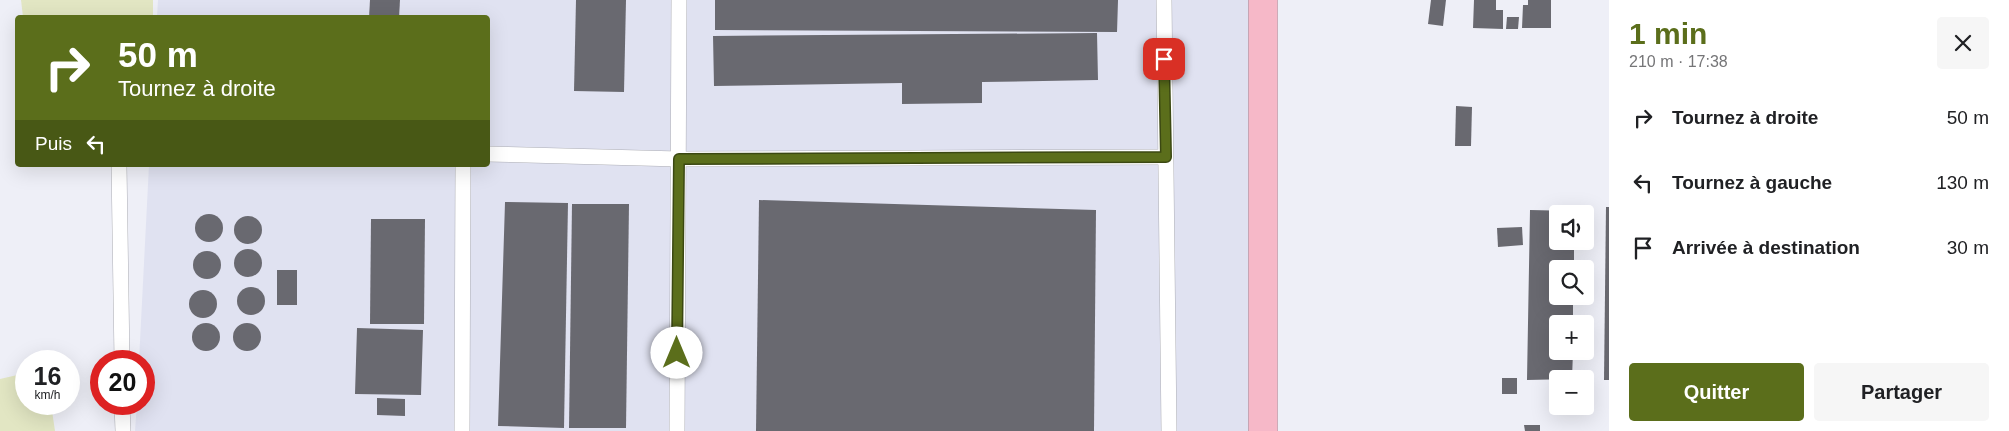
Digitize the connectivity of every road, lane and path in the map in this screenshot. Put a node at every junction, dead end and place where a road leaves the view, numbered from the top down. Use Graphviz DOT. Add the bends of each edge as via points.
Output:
graph roads {
  1 [pos="679,0"];
  2 [pos="1164,0"];
  3 [pos="1263,0"];
  4 [pos="490,154"];
  5 [pos="1166,157"];
  6 [pos="679,159"];
  7 [pos="120,167"];
  8 [pos="463,167"];
  9 [pos="122,350"];
  10 [pos="122,415"];
  11 [pos="123,431"];
  12 [pos="462,431"];
  13 [pos="677,431"];
  14 [pos="1168,431"];
  15 [pos="1263,431"];
  1 -- 6 [label="lane"];
  2 -- 5 [label="lane"];
  3 -- 15 [label="main road"];
  4 -- 6 [label="lane"];
  5 -- 6 [label="lane"];
  5 -- 14 [label="lane"];
  6 -- 13 [label="lane"];
  7 -- 9 [label="lane"];
  8 -- 12 [label="lane"];
  10 -- 11 [label="lane"];
}
